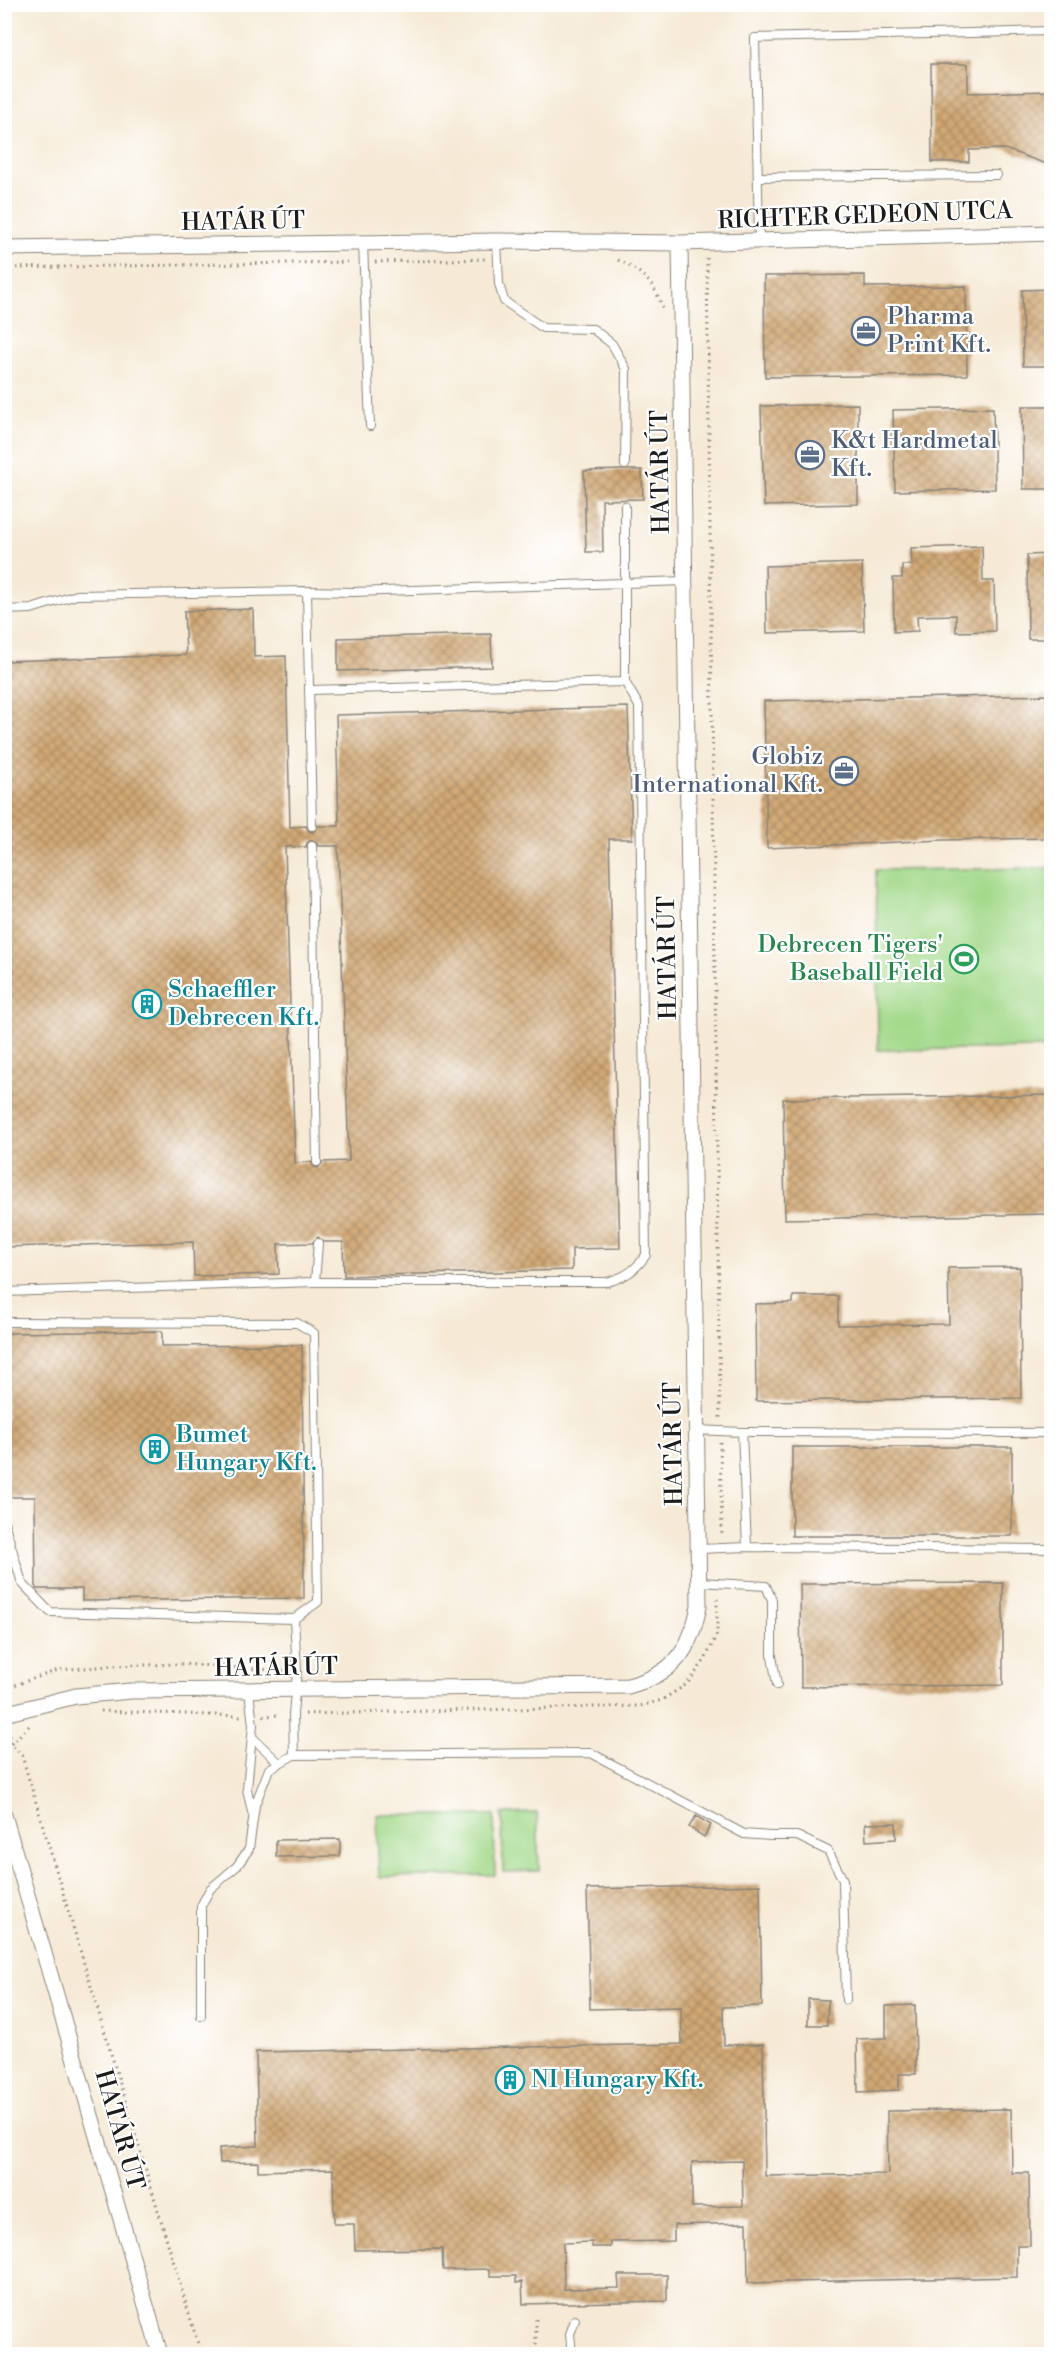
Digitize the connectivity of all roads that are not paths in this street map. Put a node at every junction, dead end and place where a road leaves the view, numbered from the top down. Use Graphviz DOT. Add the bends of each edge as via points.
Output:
graph roads {
  1 [pos="1052,31"];
  2 [pos="997,176"];
  3 [pos="758,177"];
  4 [pos="1052,233"];
  5 [pos="759,240"];
  6 [pos="497,241"];
  7 [pos="363,243"];
  8 [pos="680,243"];
  9 [pos="4,248"];
  10 [pos="370,426"];
  11 [pos="625,465"];
  12 [pos="625,506"];
  13 [pos="685,581"];
  14 [pos="624,582"];
  15 [pos="306,591"];
  16 [pos="4,610"];
  17 [pos="625,682"];
  18 [pos="309,690"];
  19 [pos="312,826"];
  20 [pos="312,846"];
  21 [pos="317,1162"];
  22 [pos="318,1242"];
  23 [pos="315,1282"];
  24 [pos="4,1292"];
  25 [pos="4,1322"];
  26 [pos="696,1430"];
  27 [pos="742,1432"];
  28 [pos="1052,1433"];
  29 [pos="4,1522"];
  30 [pos="747,1547"];
  31 [pos="698,1549"];
  32 [pos="1052,1549"];
  33 [pos="699,1582"];
  34 [pos="294,1619"];
  35 [pos="777,1685"];
  36 [pos="249,1691"];
  37 [pos="295,1691"];
  38 [pos="4,1714"];
  39 [pos="252,1737"];
  40 [pos="294,1755"];
  41 [pos="278,1762"];
  42 [pos="4,1815"];
  43 [pos="252,1816"];
  44 [pos="846,2000"];
  45 [pos="201,2016"];
  46 [pos="575,2320"];
  47 [pos="160,2355"];
  48 [pos="572,2355"];
  1 -- 3 [label="lane" via="755,38"];
  2 -- 3 [label="lane"];
  3 -- 5 [label="lane"];
  4 -- 5 [label="street, RICHTER GEDEON UTCA"];
  5 -- 8 [label="street, RICHTER GEDEON UTCA"];
  6 -- 7 [label="street, HATÁR ÚT"];
  6 -- 8 [label="street, HATÁR ÚT"];
  6 -- 11 [label="lane" via="499,285 504,301 543,328 593,330 612,344 626,369"];
  7 -- 9 [label="street, HATÁR ÚT"];
  7 -- 10 [label="lane"];
  8 -- 13 [label="street, HATÁR ÚT"];
  12 -- 14 [label="lane"];
  13 -- 14 [label="lane"];
  13 -- 26 [label="street, HATÁR ÚT"];
  14 -- 15 [label="lane"];
  14 -- 17 [label="lane"];
  15 -- 16 [label="lane" via="76,595 31,609"];
  15 -- 18 [label="lane"];
  17 -- 18 [label="lane"];
  17 -- 23 [label="lane" via="639,705 646,1255 638,1268 607,1282"];
  18 -- 19 [label="lane"];
  20 -- 21 [label="lane"];
  22 -- 23 [label="lane"];
  23 -- 24 [label="lane"];
  25 -- 34 [label="lane" via="297,1323 314,1333 318,1602"];
  26 -- 27 [label="lane"];
  26 -- 31 [label="street, HATÁR ÚT"];
  27 -- 28 [label="lane"];
  27 -- 30 [label="lane"];
  29 -- 34 [label="lane" via="22,1583 50,1612"];
  30 -- 31 [label="lane"];
  30 -- 32 [label="lane"];
  31 -- 33 [label="street, HATÁR ÚT"];
  33 -- 35 [label="lane" via="766,1586 772,1600 772,1656"];
  33 -- 37 [label="street, HATÁR ÚT" via="695,1628 686,1648 676,1662 647,1681 628,1686"];
  34 -- 37 [label="lane"];
  36 -- 37 [label="street, HATÁR ÚT"];
  36 -- 38 [label="street, HATÁR ÚT" via="131,1691 76,1696"];
  36 -- 39 [label="lane"];
  37 -- 40 [label="lane"];
  39 -- 41 [label="lane"];
  39 -- 43 [label="lane" via="247,1789"];
  40 -- 41 [label="lane"];
  40 -- 44 [label="lane" via="591,1753 744,1834 797,1836 814,1843 828,1851 843,1880"];
  41 -- 43 [label="lane" via="269,1769"];
  42 -- 47 [label="street, HATÁR ÚT"];
  43 -- 45 [label="lane" via="249,1849 237,1866 210,1889 201,1906"];
  46 -- 48 [label="lane" via="570,2334"];
}
